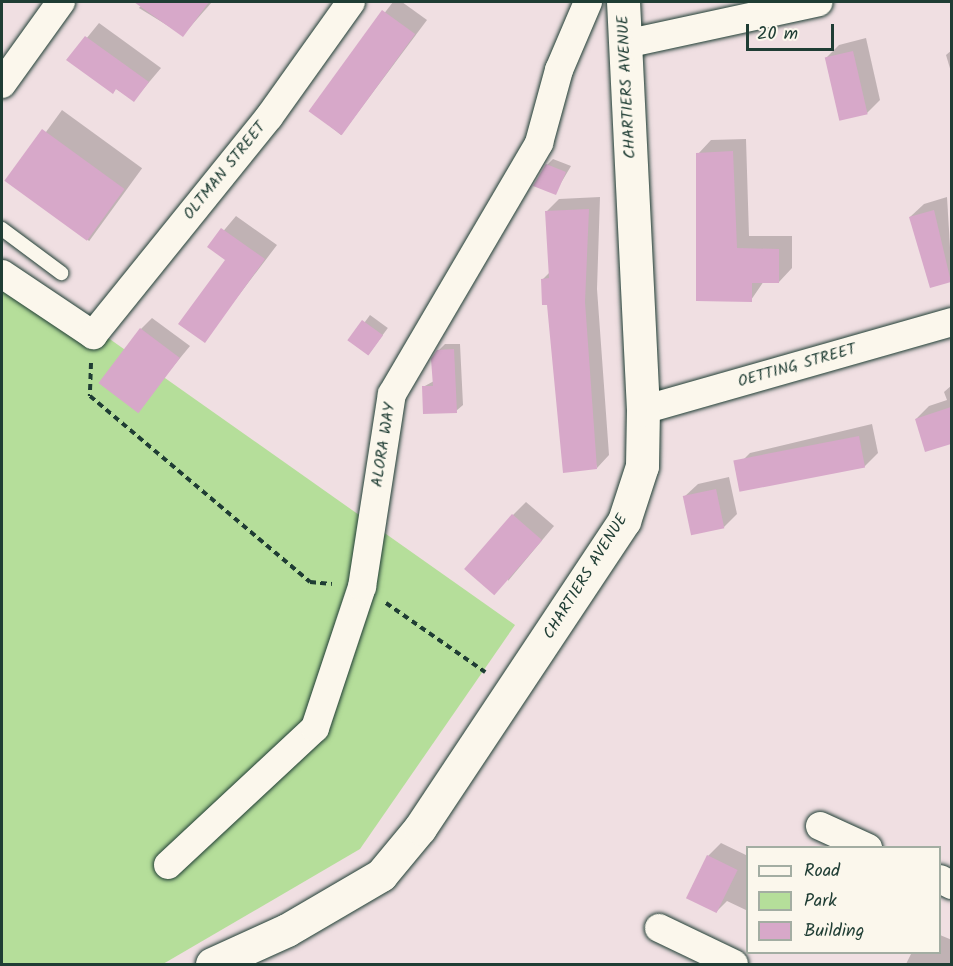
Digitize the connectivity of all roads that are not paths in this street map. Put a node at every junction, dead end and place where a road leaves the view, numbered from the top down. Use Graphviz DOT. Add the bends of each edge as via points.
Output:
graph roads {
  1 [pos="61,2"];
  2 [pos="351,2"];
  3 [pos="588,2"];
  4 [pos="623,2"];
  5 [pos="819,2"];
  6 [pos="625,44"];
  7 [pos="2,84"];
  8 [pos="2,229"];
  9 [pos="61,273"];
  10 [pos="2,274"];
  11 [pos="951,322"];
  12 [pos="643,410"];
  13 [pos="820,826"];
  14 [pos="864,846"];
  15 [pos="168,865"];
  16 [pos="659,928"];
  17 [pos="212,964"];
  18 [pos="734,964"];
  1 -- 7 [label="street"];
  2 -- 10 [label="street, OLTMAN STREET" via="269,117 93,335"];
  3 -- 15 [label="street, ALORA WAY" via="559,70 539,143 392,394 362,586 315,728"];
  4 -- 6 [label="street, CHARTIERS AVENUE"];
  5 -- 6 [label="street"];
  6 -- 12 [label="street, CHARTIERS AVENUE"];
  8 -- 9 [label="lane"];
  11 -- 12 [label="street, OETTING STREET"];
  12 -- 17 [label="street, CHARTIERS AVENUE" via="642,465 624,521 420,828 381,875 287,930"];
  13 -- 14 [label="street"];
  16 -- 18 [label="street"];
}
